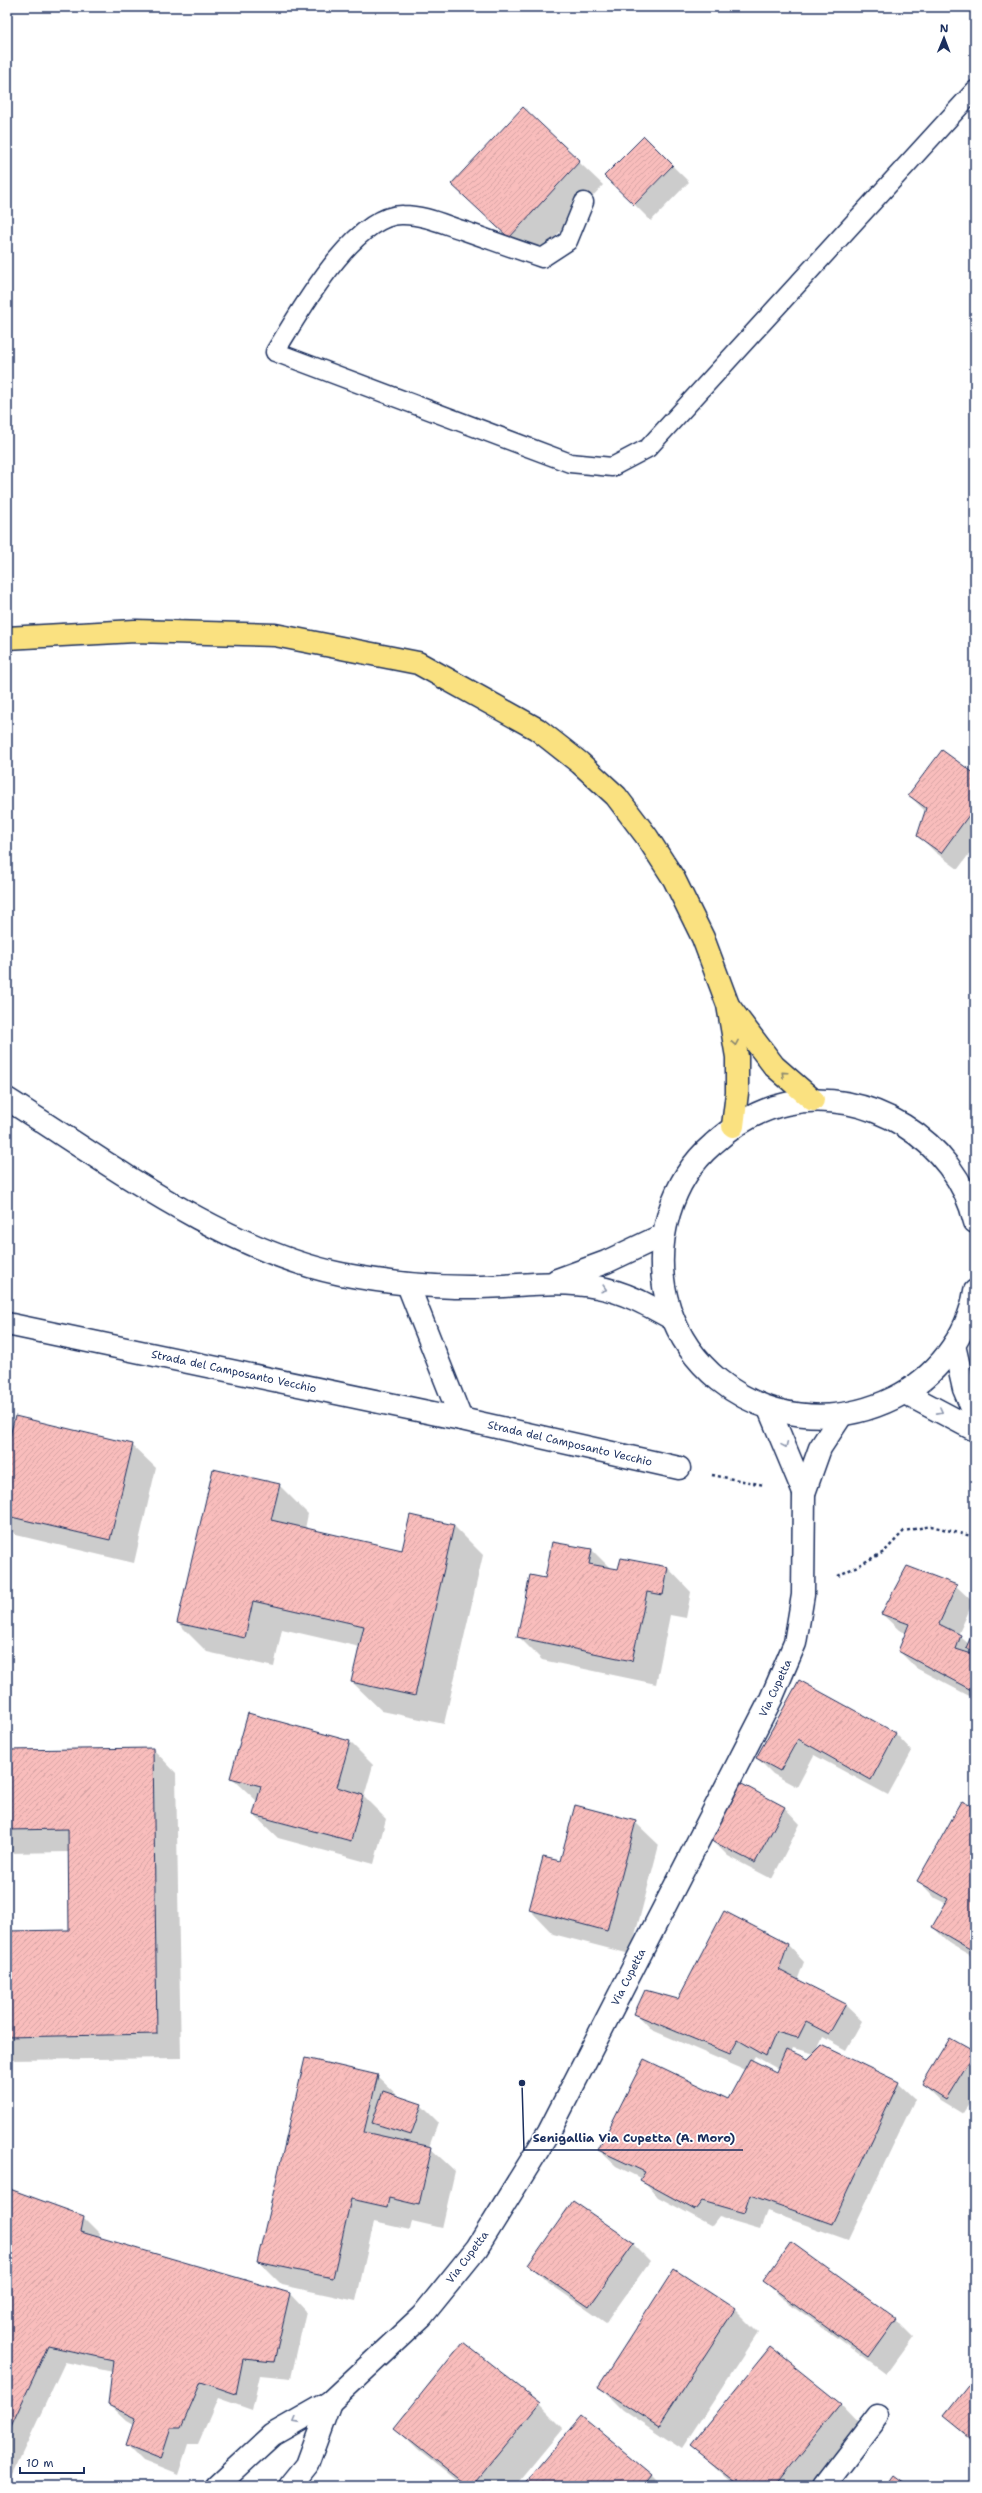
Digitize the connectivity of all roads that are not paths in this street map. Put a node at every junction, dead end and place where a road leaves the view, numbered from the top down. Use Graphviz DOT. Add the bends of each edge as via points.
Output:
graph roads {
  1 [pos="975,90"];
  2 [pos="584,202"];
  3 [pos="7,638"];
  4 [pos="728,1005"];
  5 [pos="7,1099"];
  6 [pos="813,1100"];
  7 [pos="733,1126"];
  8 [pos="975,1222"];
  9 [pos="663,1235"];
  10 [pos="551,1283"];
  11 [pos="408,1285"];
  12 [pos="975,1291"];
  13 [pos="673,1319"];
  14 [pos="7,1324"];
  15 [pos="954,1344"];
  16 [pos="905,1393"];
  17 [pos="769,1409"];
  18 [pos="975,1415"];
  19 [pos="841,1416"];
  20 [pos="461,1419"];
  21 [pos="975,1430"];
  22 [pos="679,1468"];
  23 [pos="804,1493"];
  24 [pos="330,2402"];
  25 [pos="878,2416"];
  26 [pos="217,2486"];
  27 [pos="290,2486"];
  28 [pos="824,2486"];
  1 -- 2 [label="lane" via="648,448 612,467 570,463 275,352 327,270 371,226 385,218 402,214 423,217 542,258 568,241"];
  3 -- 4 [label="main road" via="135,631 276,635 418,663 537,729 580,762 616,796 674,879 703,938"];
  6 -- 4 [label="main road, one-way" via="774,1066"];
  4 -- 7 [label="main road, one-way" via="737,1056 737,1093"];
  5 -- 11 [label="street" via="190,1214 274,1254 339,1274"];
  6 -- 7 [label="street" via="778,1106"];
  6 -- 8 [label="street" via="856,1104 897,1120 931,1146 958,1180"];
  7 -- 9 [label="street" via="700,1155 675,1193"];
  9 -- 10 [label="street" via="606,1262"];
  9 -- 13 [label="street" via="661,1264 664,1292"];
  10 -- 11 [label="street" via="481,1287"];
  10 -- 13 [label="street, one-way" via="596,1286 636,1299"];
  11 -- 20 [label="street"];
  12 -- 15 [label="street" via="973,1305"];
  13 -- 17 [label="street" via="689,1348 711,1374 738,1395"];
  14 -- 20 [label="street, Strada del Camposanto Vecchio"];
  15 -- 16 [label="street" via="935,1369"];
  15 -- 18 [label="street" via="964,1389"];
  16 -- 19 [label="street" via="875,1408"];
  16 -- 21 [label="street, one-way"];
  17 -- 19 [label="street" via="793,1415"];
  17 -- 23 [label="street, Via Cupetta, one-way"];
  19 -- 23 [label="street, Via Cupetta" via="820,1448"];
  20 -- 22 [label="street, Strada del Camposanto Vecchio"];
  23 -- 24 [label="street, Via Cupetta" via="803,1595 795,1643 771,1698 549,2132 477,2248 427,2310"];
  24 -- 26 [label="street, Via Cupetta, one-way" via="272,2435"];
  24 -- 27 [label="street, Via Cupetta" via="307,2465"];
  25 -- 28 [label="street"];
}
